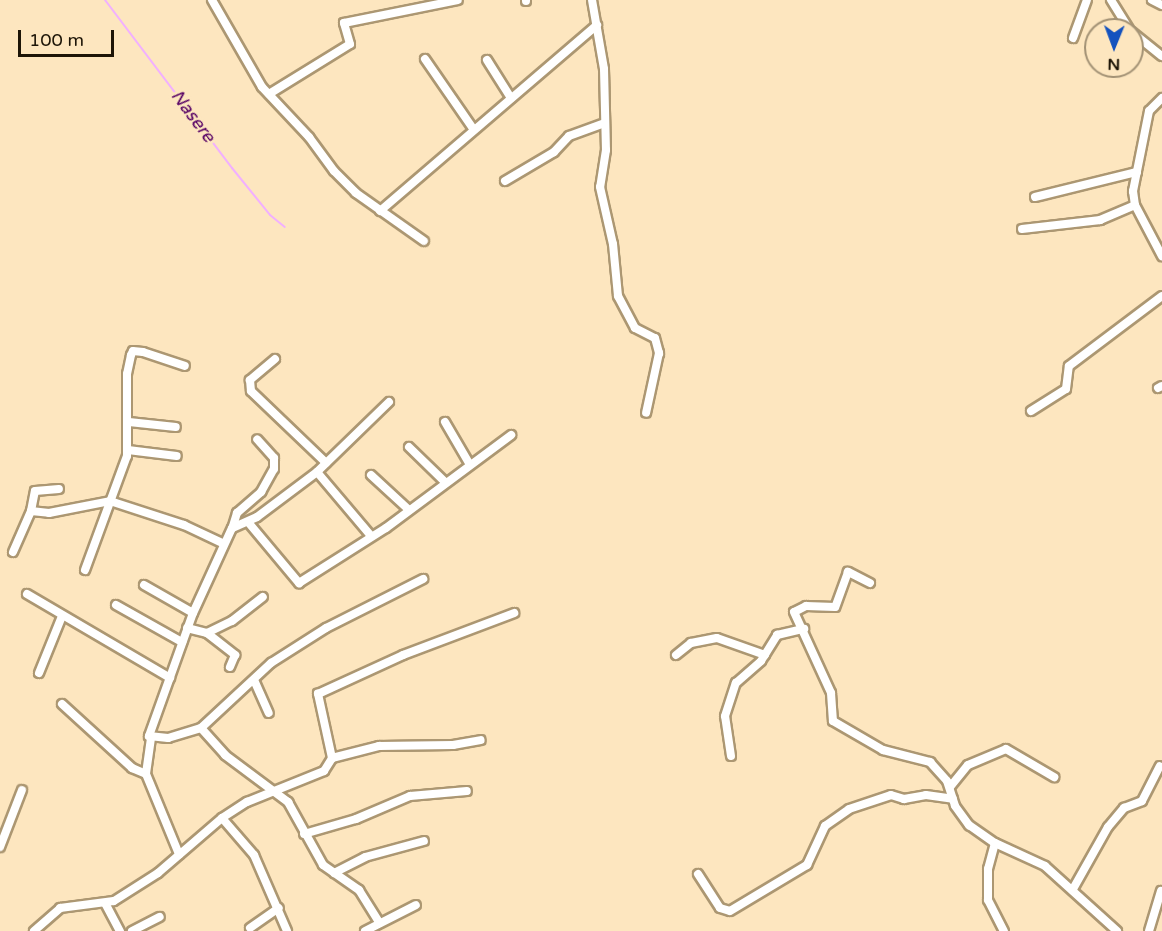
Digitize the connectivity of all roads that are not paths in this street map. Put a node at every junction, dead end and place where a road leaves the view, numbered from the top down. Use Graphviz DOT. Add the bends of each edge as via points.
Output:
graph roads {
  1 [pos="212,0"];
  2 [pos="458,0"];
  3 [pos="592,0"];
  4 [pos="1087,0"];
  5 [pos="1111,0"];
  6 [pos="1152,0"];
  7 [pos="1162,5"];
  8 [pos="1123,18"];
  9 [pos="597,25"];
  10 [pos="1073,38"];
  11 [pos="1144,41"];
  12 [pos="1162,56"];
  13 [pos="425,59"];
  14 [pos="487,60"];
  15 [pos="269,94"];
  16 [pos="511,98"];
  17 [pos="1162,98"];
  18 [pos="606,123"];
  19 [pos="474,130"];
  20 [pos="1137,172"];
  21 [pos="505,181"];
  22 [pos="1035,196"];
  23 [pos="1135,205"];
  24 [pos="380,211"];
  25 [pos="1022,229"];
  26 [pos="424,241"];
  27 [pos="1162,256"];
  28 [pos="1162,296"];
  29 [pos="275,359"];
  30 [pos="186,366"];
  31 [pos="389,402"];
  32 [pos="1031,411"];
  33 [pos="646,413"];
  34 [pos="129,422"];
  35 [pos="445,422"];
  36 [pos="176,427"];
  37 [pos="511,435"];
  38 [pos="257,439"];
  39 [pos="409,447"];
  40 [pos="128,450"];
  41 [pos="177,456"];
  42 [pos="326,463"];
  43 [pos="469,464"];
  44 [pos="317,472"];
  45 [pos="371,475"];
  46 [pos="445,482"];
  47 [pos="59,489"];
  48 [pos="110,501"];
  49 [pos="408,509"];
  50 [pos="31,512"];
  51 [pos="248,522"];
  52 [pos="233,526"];
  53 [pos="371,536"];
  54 [pos="222,543"];
  55 [pos="13,552"];
  56 [pos="85,570"];
  57 [pos="423,579"];
  58 [pos="870,583"];
  59 [pos="144,585"];
  60 [pos="27,594"];
  61 [pos="263,597"];
  62 [pos="116,605"];
  63 [pos="193,613"];
  64 [pos="514,613"];
  65 [pos="62,616"];
  66 [pos="187,628"];
  67 [pos="804,629"];
  68 [pos="207,633"];
  69 [pos="182,642"];
  70 [pos="676,655"];
  71 [pos="765,655"];
  72 [pos="230,667"];
  73 [pos="39,673"];
  74 [pos="170,678"];
  75 [pos="254,680"];
  76 [pos="62,704"];
  77 [pos="269,713"];
  78 [pos="201,728"];
  79 [pos="151,738"];
  80 [pos="481,740"];
  81 [pos="731,756"];
  82 [pos="332,758"];
  83 [pos="1160,766"];
  84 [pos="146,774"];
  85 [pos="1054,777"];
  86 [pos="950,787"];
  87 [pos="22,790"];
  88 [pos="467,791"];
  89 [pos="273,793"];
  90 [pos="952,799"];
  91 [pos="222,818"];
  92 [pos="304,834"];
  93 [pos="424,841"];
  94 [pos="995,843"];
  95 [pos="0,847"];
  96 [pos="179,854"];
  97 [pos="334,873"];
  98 [pos="698,874"];
  99 [pos="1073,890"];
  100 [pos="1161,891"];
  101 [pos="105,903"];
  102 [pos="416,905"];
  103 [pos="279,908"];
  104 [pos="160,917"];
  105 [pos="380,923"];
  106 [pos="249,928"];
  107 [pos="34,931"];
  108 [pos="120,931"];
  109 [pos="132,931"];
  110 [pos="287,931"];
  111 [pos="364,931"];
  112 [pos="1004,931"];
  113 [pos="1117,931"];
  114 [pos="1149,931"];
  1 -- 15 [label="street"];
  2 -- 15 [label="street" via="344,23 350,44"];
  3 -- 9 [label="street"];
  4 -- 10 [label="street"];
  5 -- 8 [label="street"];
  6 -- 7 [label="street"];
  9 -- 16 [label="street"];
  9 -- 18 [label="street"];
  11 -- 12 [label="street"];
  13 -- 19 [label="street"];
  14 -- 16 [label="street"];
  15 -- 24 [label="street" via="334,171"];
  16 -- 19 [label="street"];
  17 -- 20 [label="street" via="1149,111"];
  18 -- 21 [label="street" via="569,136 554,152"];
  18 -- 33 [label="street" via="600,187 613,244 618,296 635,328 655,338 659,353"];
  19 -- 24 [label="street"];
  20 -- 22 [label="street"];
  20 -- 23 [label="street"];
  23 -- 25 [label="street" via="1100,220"];
  23 -- 27 [label="street"];
  24 -- 26 [label="street"];
  28 -- 32 [label="street" via="1069,366 1066,389"];
  29 -- 42 [label="street" via="250,380 251,391"];
  30 -- 34 [label="street" via="133,351 127,374"];
  31 -- 42 [label="street"];
  34 -- 36 [label="street"];
  34 -- 40 [label="street"];
  35 -- 43 [label="street"];
  37 -- 43 [label="street"];
  38 -- 52 [label="street" via="274,458 274,469 261,492 237,513"];
  39 -- 46 [label="street"];
  40 -- 41 [label="street"];
  40 -- 48 [label="street" via="120,482"];
  42 -- 44 [label="street"];
  43 -- 46 [label="street"];
  44 -- 51 [label="street"];
  44 -- 53 [label="street"];
  45 -- 49 [label="street"];
  46 -- 49 [label="street"];
  47 -- 50 [label="street" via="35,491"];
  48 -- 50 [label="street" via="50,513"];
  48 -- 54 [label="street" via="184,525"];
  48 -- 56 [label="street"];
  49 -- 53 [label="street"];
  50 -- 55 [label="street"];
  51 -- 52 [label="street"];
  51 -- 53 [label="street" via="297,584"];
  52 -- 54 [label="street"];
  54 -- 63 [label="street"];
  57 -- 75 [label="street" via="326,628 271,663"];
  58 -- 67 [label="street" via="851,571 845,574 835,607 806,606 794,612"];
  59 -- 63 [label="street"];
  60 -- 65 [label="street"];
  61 -- 68 [label="street" via="232,621"];
  62 -- 69 [label="street"];
  63 -- 66 [label="street"];
  64 -- 82 [label="street" via="403,655 318,694"];
  65 -- 73 [label="street"];
  65 -- 74 [label="street"];
  66 -- 68 [label="street"];
  66 -- 69 [label="street"];
  67 -- 71 [label="street" via="777,635"];
  67 -- 86 [label="street" via="833,699 833,722 883,750 930,762"];
  68 -- 72 [label="street" via="235,655"];
  69 -- 74 [label="street"];
  70 -- 71 [label="street" via="691,643 717,638"];
  71 -- 81 [label="street" via="729,695 726,716"];
  74 -- 79 [label="street" via="149,729"];
  75 -- 77 [label="street"];
  75 -- 78 [label="street" via="231,696"];
  76 -- 84 [label="street" via="132,768"];
  78 -- 79 [label="street" via="168,738"];
  78 -- 89 [label="street" via="225,755"];
  79 -- 84 [label="street"];
  80 -- 82 [label="street" via="453,745 379,746"];
  82 -- 89 [label="street" via="324,771"];
  83 -- 99 [label="street" via="1142,801 1124,808 1108,827"];
  84 -- 96 [label="street"];
  85 -- 86 [label="street" via="1006,749 968,765"];
  86 -- 90 [label="street"];
  87 -- 95 [label="street"];
  88 -- 92 [label="street" via="410,796 356,819"];
  89 -- 91 [label="street" via="247,802"];
  89 -- 92 [label="street" via="288,802"];
  90 -- 94 [label="street" via="961,818"];
  90 -- 98 [label="street" via="926,795 904,799 891,795 849,809 825,826 807,865 730,911 720,908"];
  91 -- 96 [label="street"];
  91 -- 103 [label="street" via="247,842"];
  92 -- 97 [label="street" via="323,865"];
  93 -- 97 [label="street" via="365,857"];
  94 -- 99 [label="street" via="1040,863"];
  94 -- 112 [label="street" via="988,869 988,900"];
  96 -- 101 [label="street" via="158,873"];
  97 -- 105 [label="street" via="359,890"];
  99 -- 113 [label="street"];
  100 -- 114 [label="street"];
  101 -- 107 [label="street" via="60,908"];
  101 -- 108 [label="street"];
  102 -- 105 [label="street"];
  103 -- 106 [label="street"];
  103 -- 110 [label="street"];
  104 -- 109 [label="street"];
  105 -- 111 [label="street"];
}
